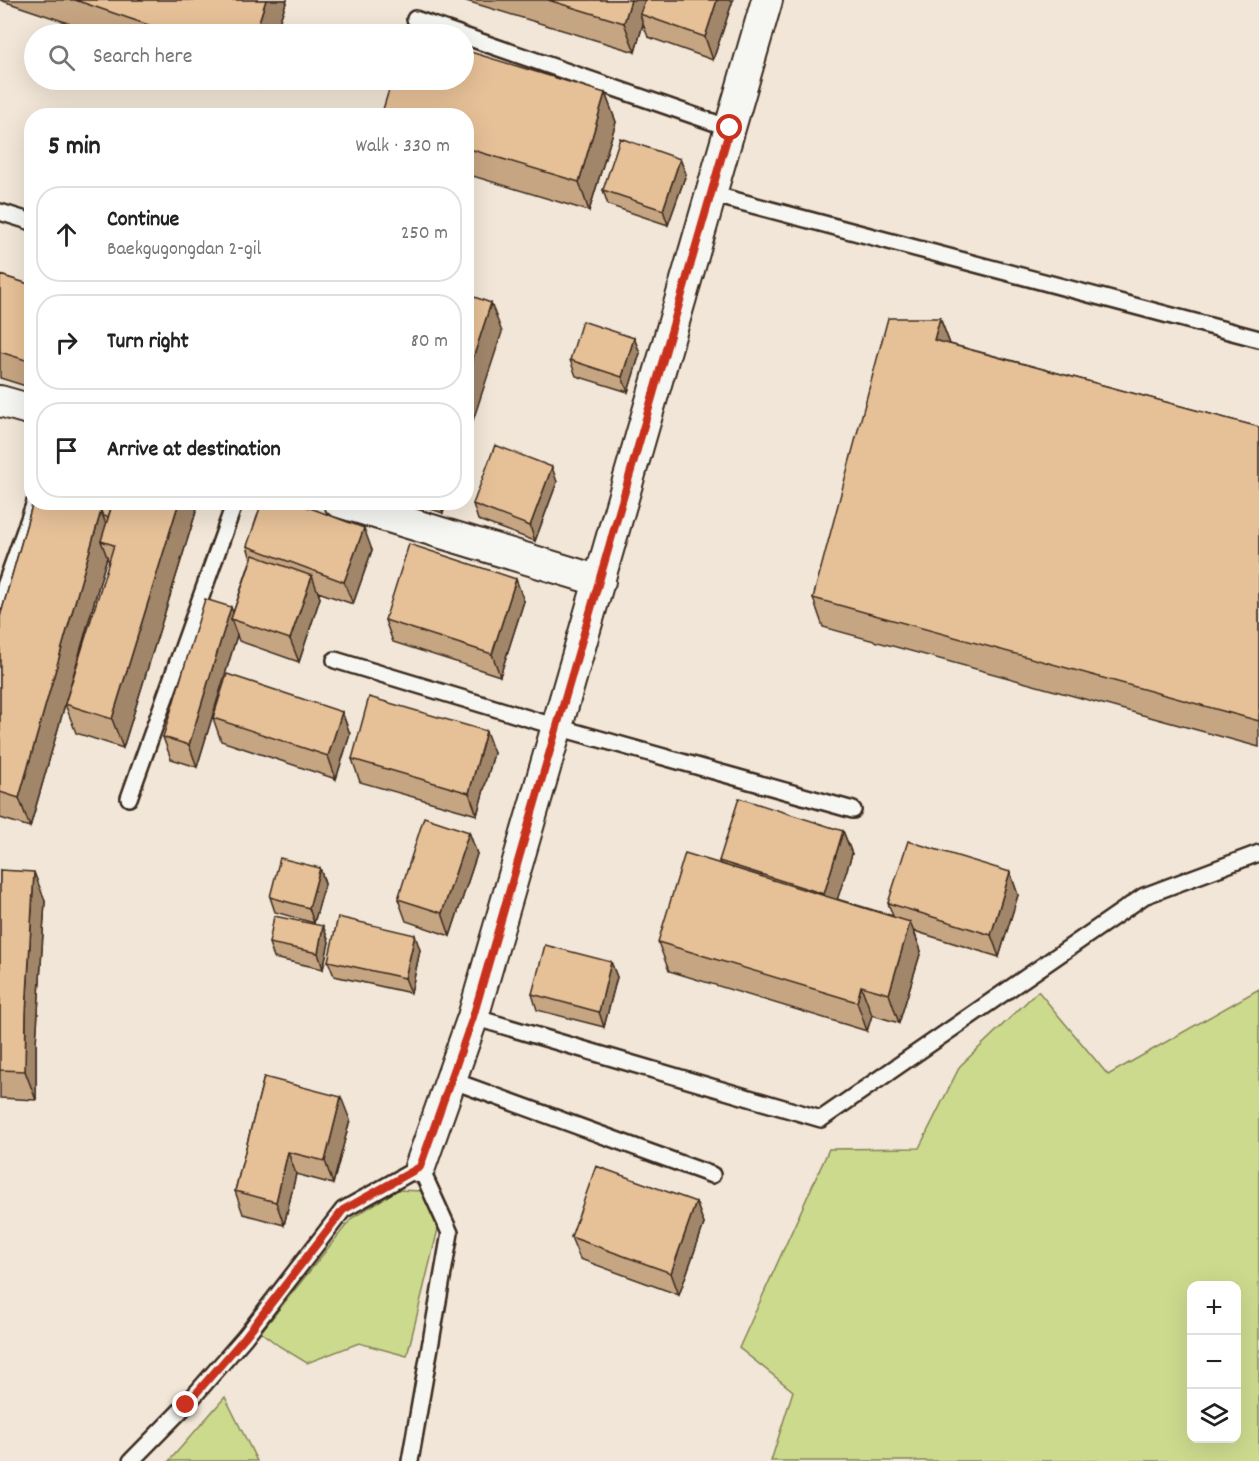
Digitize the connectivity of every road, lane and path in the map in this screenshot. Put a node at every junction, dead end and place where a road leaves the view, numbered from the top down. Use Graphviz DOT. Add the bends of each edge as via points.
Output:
graph roads {
  1 [pos="767,0"];
  2 [pos="415,19"];
  3 [pos="430,24"];
  4 [pos="474,39"];
  5 [pos="730,128"];
  6 [pos="711,194"];
  7 [pos="0,212"];
  8 [pos="24,220"];
  9 [pos="1259,339"];
  10 [pos="0,401"];
  11 [pos="24,408"];
  12 [pos="32,510"];
  13 [pos="232,510"];
  14 [pos="365,510"];
  15 [pos="600,581"];
  16 [pos="0,600"];
  17 [pos="335,660"];
  18 [pos="557,727"];
  19 [pos="129,798"];
  20 [pos="853,810"];
  21 [pos="1259,854"];
  22 [pos="473,1017"];
  23 [pos="451,1080"];
  24 [pos="420,1167"];
  25 [pos="712,1174"];
  26 [pos="131,1461"];
  27 [pos="410,1461"];
  1 -- 5 [label="street"];
  2 -- 3 [label="lane"];
  4 -- 5 [label="lane"];
  5 -- 6 [label="street"];
  6 -- 9 [label="lane"];
  6 -- 15 [label="street"];
  7 -- 8 [label="lane"];
  10 -- 11 [label="street"];
  12 -- 16 [label="lane"];
  13 -- 19 [label="lane"];
  14 -- 15 [label="street"];
  15 -- 18 [label="street"];
  17 -- 18 [label="lane"];
  18 -- 20 [label="lane"];
  18 -- 22 [label="street"];
  21 -- 22 [label="lane" via="1144,896 821,1119"];
  22 -- 23 [label="street"];
  23 -- 24 [label="street"];
  23 -- 25 [label="lane"];
  24 -- 26 [label="lane" via="343,1210 245,1337"];
  24 -- 27 [label="lane" via="450,1233"];
}
